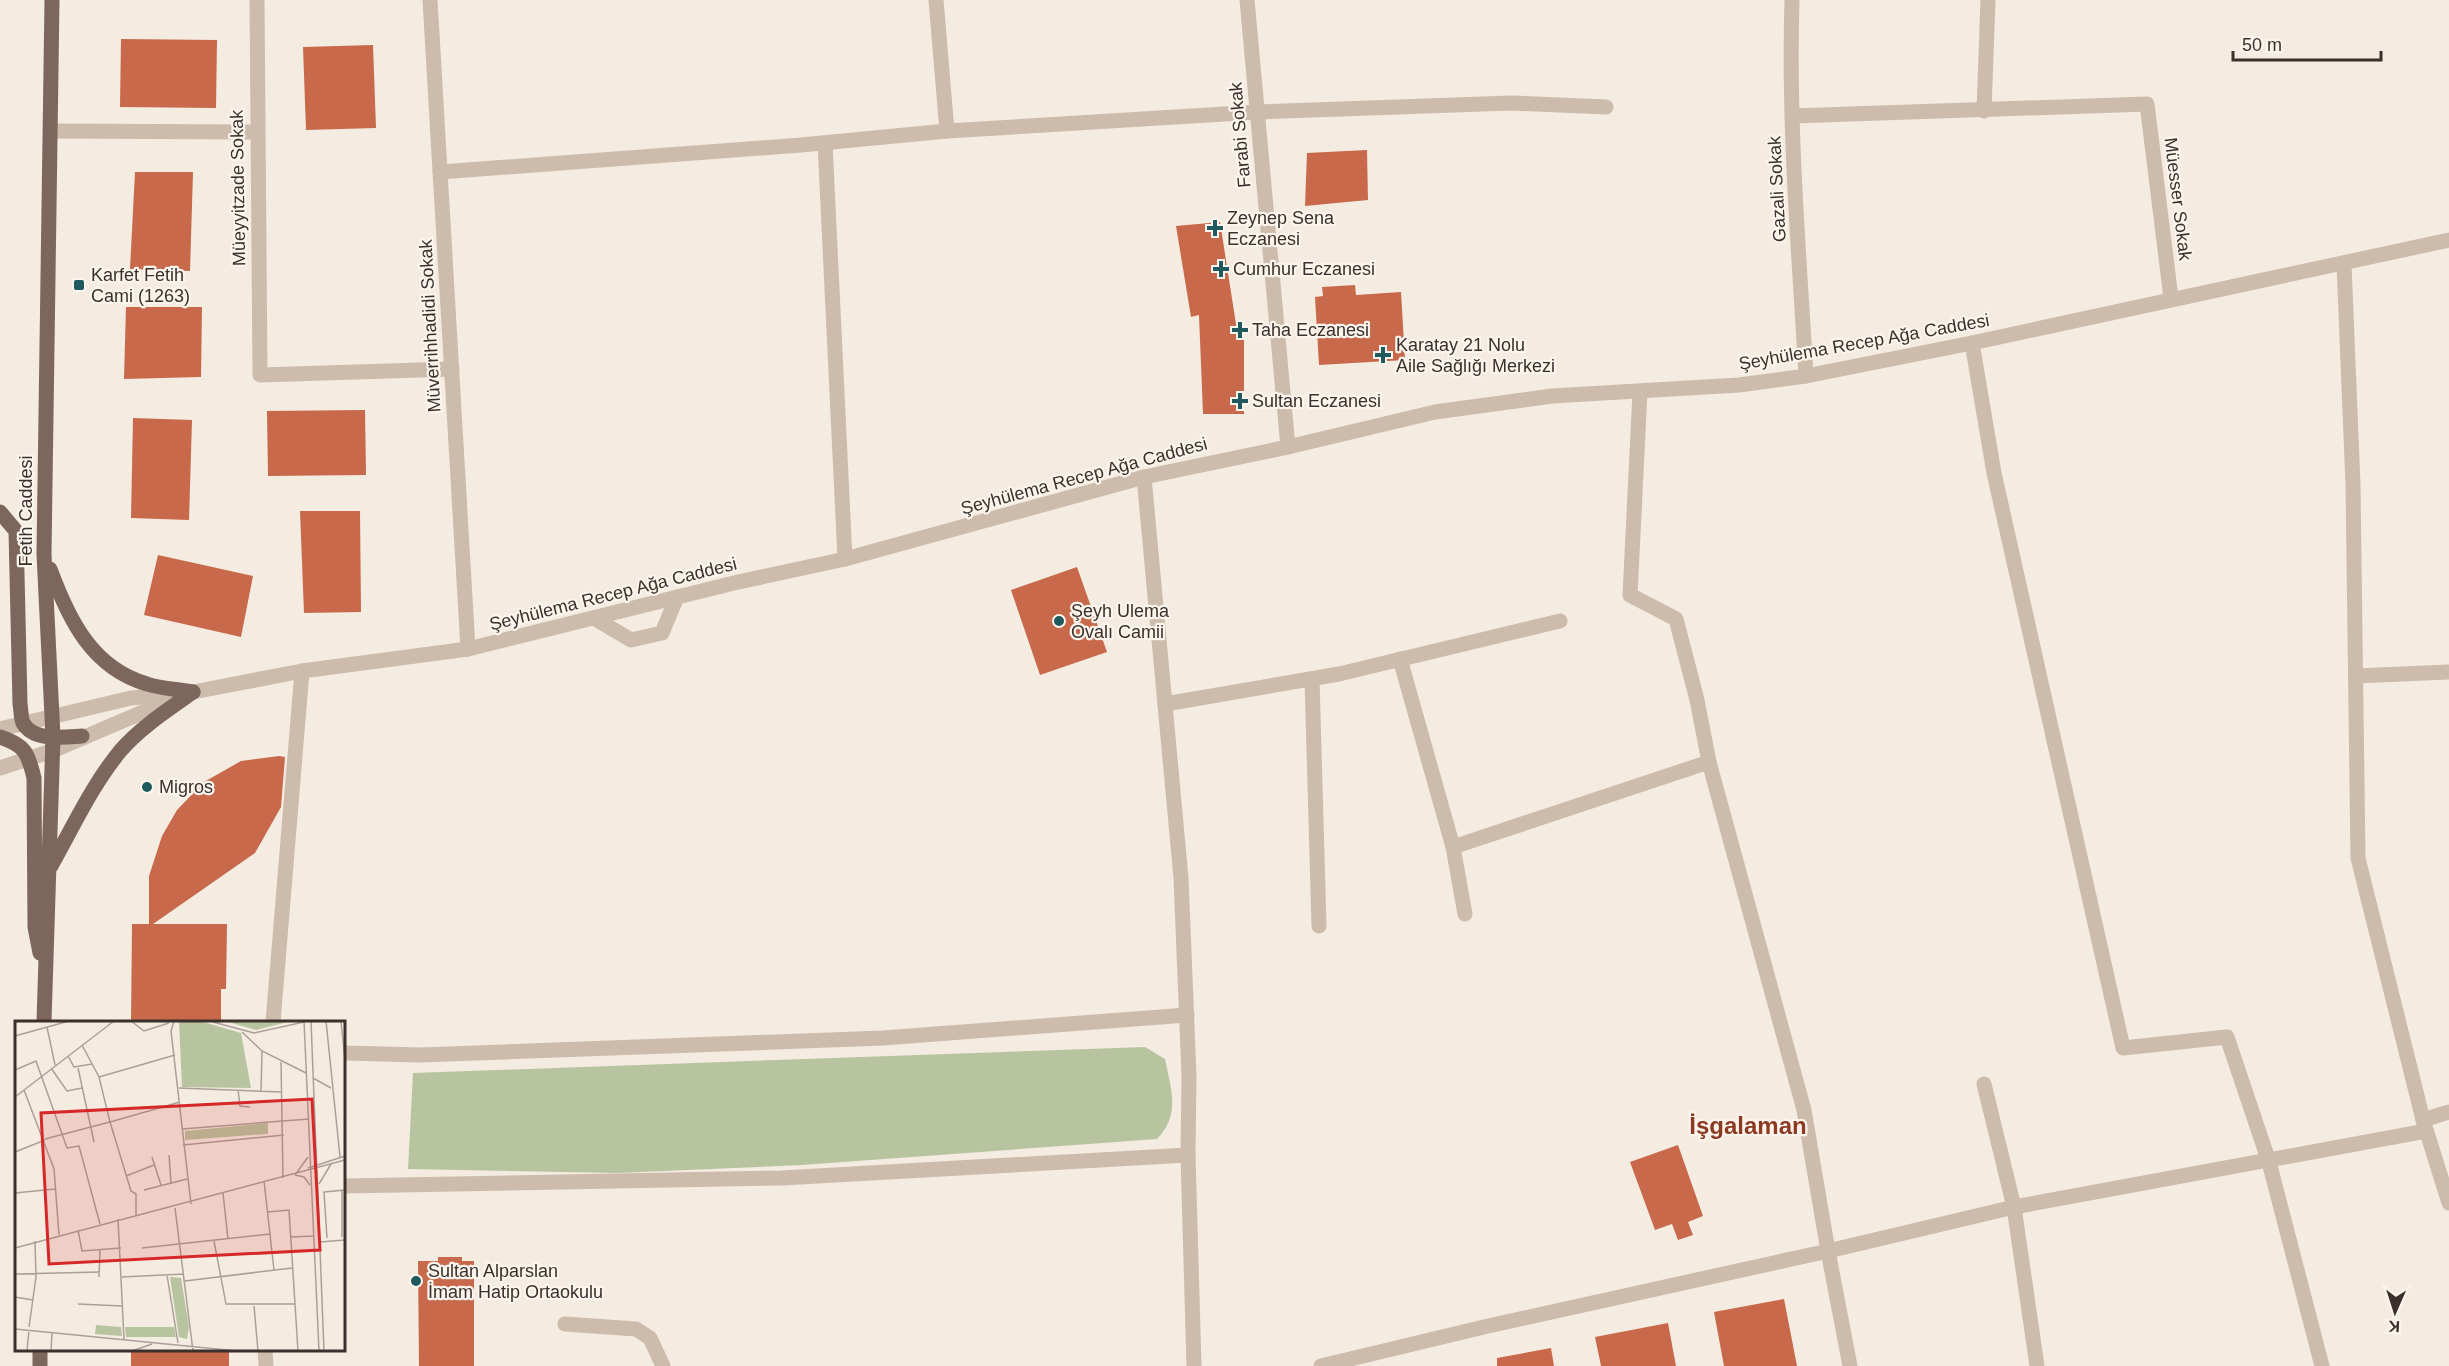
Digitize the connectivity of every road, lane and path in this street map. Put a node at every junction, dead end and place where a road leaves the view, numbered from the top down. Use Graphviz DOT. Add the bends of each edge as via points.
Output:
graph roads {
  1 [pos="52,0"];
  2 [pos="257,0"];
  3 [pos="430,0"];
  4 [pos="936,0"];
  5 [pos="1247,0"];
  6 [pos="1792,0"];
  7 [pos="1988,0"];
  8 [pos="1606,107"];
  9 [pos="1984,111"];
  10 [pos="1257,112"];
  11 [pos="1792,116"];
  12 [pos="947,130"];
  13 [pos="51,131"];
  14 [pos="257,132"];
  15 [pos="825,143"];
  16 [pos="440,172"];
  17 [pos="2449,240"];
  18 [pos="2344,264"];
  19 [pos="2171,298"];
  20 [pos="1972,343"];
  21 [pos="452,369"];
  22 [pos="1806,376"];
  23 [pos="1640,392"];
  24 [pos="1288,447"];
  25 [pos="1144,477"];
  26 [pos="0,512"];
  27 [pos="45,554"];
  28 [pos="845,560"];
  29 [pos="677,597"];
  30 [pos="594,618"];
  31 [pos="1560,621"];
  32 [pos="468,650"];
  33 [pos="1400,659"];
  34 [pos="302,672"];
  35 [pos="2449,672"];
  36 [pos="2356,676"];
  37 [pos="1312,679"];
  38 [pos="193,692"];
  39 [pos="1165,705"];
  40 [pos="52,716"];
  41 [pos="23,723"];
  42 [pos="0,729"];
  43 [pos="82,736"];
  44 [pos="0,737"];
  45 [pos="53,744"];
  46 [pos="29,758"];
  47 [pos="1709,762"];
  48 [pos="0,768"];
  49 [pos="1453,848"];
  50 [pos="49,869"];
  51 [pos="1465,914"];
  52 [pos="1319,926"];
  53 [pos="45,980"];
  54 [pos="1187,1015"];
  55 [pos="44,1021"];
  56 [pos="273,1021"];
  57 [pos="345,1053"];
  58 [pos="1984,1084"];
  59 [pos="2449,1112"];
  60 [pos="2425,1126"];
  61 [pos="1188,1155"];
  62 [pos="2269,1162"];
  63 [pos="345,1185"];
  64 [pos="2449,1203"];
  65 [pos="2014,1207"];
  66 [pos="1828,1251"];
  67 [pos="565,1324"];
  68 [pos="265,1351"];
  69 [pos="266,1366"];
  70 [pos="663,1366"];
  71 [pos="1194,1366"];
  72 [pos="1321,1366"];
  73 [pos="1851,1366"];
  74 [pos="2037,1366"];
  75 [pos="2322,1366"];
  1 -- 13 [label="main road, Fetih Caddesi"];
  2 -- 14 [label="street, Müeyyitzade Sokak"];
  3 -- 16 [label="street, Müverrihhadidi Sokak"];
  4 -- 12 [label="street"];
  5 -- 10 [label="street, Farabi Sokak"];
  6 -- 11 [label="street, Gazali Sokak"];
  7 -- 9 [label="street"];
  8 -- 10 [label="street" via="1511,103"];
  9 -- 11 [label="street"];
  9 -- 19 [label="street, Müesser Sokak" via="2147,104"];
  10 -- 12 [label="street"];
  10 -- 24 [label="street, Farabi Sokak"];
  11 -- 22 [label="street, Gazali Sokak"];
  12 -- 15 [label="street"];
  13 -- 14 [label="street"];
  13 -- 27 [label="main road, Fetih Caddesi"];
  14 -- 21 [label="street, Müeyyitzade Sokak" via="260,375"];
  15 -- 16 [label="street"];
  15 -- 28 [label="street"];
  16 -- 21 [label="street, Müverrihhadidi Sokak"];
  17 -- 18 [label="street, Şeyhülema Recep Ağa Caddesi"];
  18 -- 19 [label="street, Şeyhülema Recep Ağa Caddesi"];
  18 -- 36 [label="street"];
  19 -- 20 [label="street, Şeyhülema Recep Ağa Caddesi"];
  20 -- 22 [label="street, Şeyhülema Recep Ağa Caddesi"];
  20 -- 62 [label="street" via="1994,473 2123,1048 2227,1037"];
  21 -- 32 [label="street, Müverrihhadidi Sokak"];
  22 -- 23 [label="street, Şeyhülema Recep Ağa Caddesi"];
  23 -- 24 [label="street, Şeyhülema Recep Ağa Caddesi" via="1492,403 1435,412"];
  23 -- 47 [label="street" via="1630,595 1676,619"];
  24 -- 25 [label="street, Şeyhülema Recep Ağa Caddesi"];
  25 -- 28 [label="street, Şeyhülema Recep Ağa Caddesi"];
  25 -- 39 [label="street"];
  26 -- 41 [label="main road" via="16,531"];
  27 -- 38 [label="main road" via="60,598 82,638 113,670 148,685"];
  27 -- 40 [label="main road, Fetih Caddesi"];
  28 -- 29 [label="street, Şeyhülema Recep Ağa Caddesi"];
  29 -- 30 [label="street, Şeyhülema Recep Ağa Caddesi"];
  29 -- 30 [label="street" via="662,633 632,640"];
  30 -- 32 [label="street, Şeyhülema Recep Ağa Caddesi"];
  31 -- 33 [label="street"];
  32 -- 34 [label="street, Şeyhülema Recep Ağa Caddesi"];
  33 -- 37 [label="street"];
  33 -- 49 [label="street"];
  34 -- 38 [label="street, Şeyhülema Recep Ağa Caddesi"];
  34 -- 56 [label="street"];
  35 -- 36 [label="street"];
  36 -- 60 [label="street" via="2358,858"];
  37 -- 39 [label="street"];
  37 -- 52 [label="street"];
  38 -- 40 [label="street, Şeyhülema Recep Ağa Caddesi" via="131,698"];
  38 -- 43 [label="street, Şeyhülema Recep Ağa Caddesi"];
  38 -- 50 [label="main road" via="121,750 89,796"];
  39 -- 54 [label="street" via="1182,878"];
  40 -- 41 [label="street, Şeyhülema Recep Ağa Caddesi"];
  40 -- 45 [label="main road, Fetih Caddesi"];
  41 -- 42 [label="street, Şeyhülema Recep Ağa Caddesi"];
  41 -- 45 [label="main road"];
  43 -- 45 [label="main road"];
  44 -- 46 [label="main road" via="19,743"];
  45 -- 46 [label="street"];
  45 -- 50 [label="main road, Fetih Caddesi"];
  46 -- 48 [label="street"];
  46 -- 53 [label="main road" via="33,778 35,927"];
  47 -- 49 [label="street"];
  47 -- 66 [label="street" via="1804,1110"];
  49 -- 51 [label="street"];
  50 -- 53 [label="main road, Fetih Caddesi"];
  53 -- 55 [label="main road, Fetih Caddesi"];
  54 -- 57 [label="street" via="883,1038 421,1054"];
  54 -- 61 [label="street"];
  58 -- 65 [label="street"];
  59 -- 60 [label="street"];
  60 -- 62 [label="street"];
  60 -- 64 [label="street"];
  61 -- 63 [label="street" via="782,1178"];
  61 -- 71 [label="street"];
  62 -- 65 [label="street"];
  62 -- 75 [label="street"];
  65 -- 66 [label="street"];
  65 -- 74 [label="street"];
  66 -- 72 [label="street"];
  66 -- 73 [label="street"];
  67 -- 70 [label="street" via="636,1329 650,1338"];
  68 -- 69 [label="street"];
}
